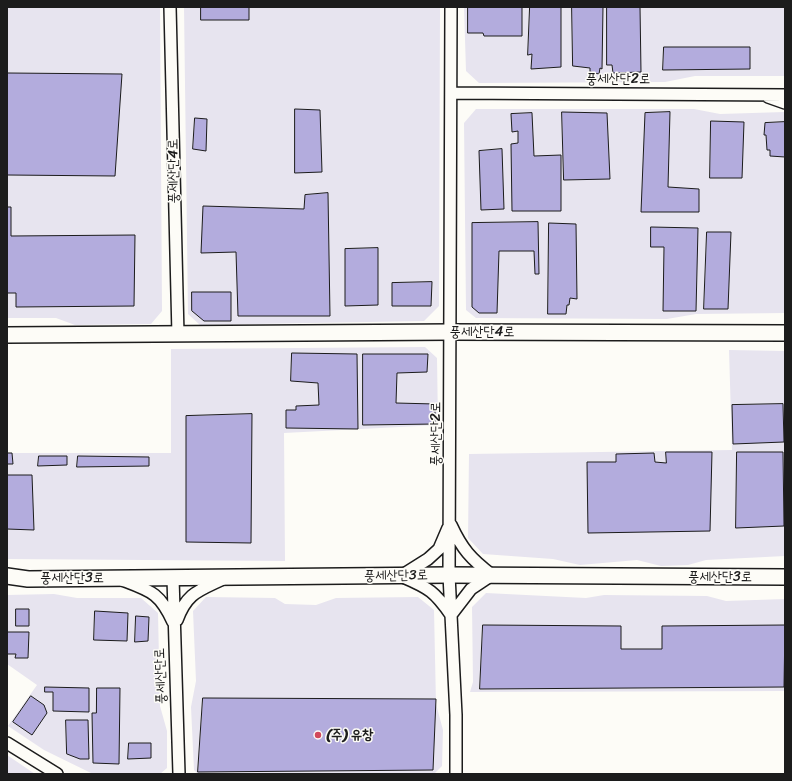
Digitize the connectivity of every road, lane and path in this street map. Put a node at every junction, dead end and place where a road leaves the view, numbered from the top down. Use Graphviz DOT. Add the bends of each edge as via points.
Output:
graph roads {
  1 [pos="170,7"];
  2 [pos="451,7"];
  3 [pos="785,88"];
  4 [pos="451,93"];
  5 [pos="760,94"];
  6 [pos="785,95"];
  7 [pos="785,103"];
  8 [pos="451,332"];
  9 [pos="782,333"];
  10 [pos="7,335"];
  11 [pos="178,335"];
  12 [pos="450,522"];
  13 [pos="449,575"];
  14 [pos="492,575"];
  15 [pos="7,576"];
  16 [pos="401,576"];
  17 [pos="225,577"];
  18 [pos="785,577"];
  19 [pos="116,578"];
  20 [pos="173,578"];
  21 [pos="451,615"];
  22 [pos="175,627"];
  23 [pos="7,743"];
  24 [pos="57,774"];
  25 [pos="179,774"];
  26 [pos="456,774"];
  1 -- 11 [label="street, 풍세산단4로"];
  2 -- 4 [label="street, 풍세산단2로"];
  3 -- 5 [label="street"];
  4 -- 5 [label="street, 풍세산단2로"];
  4 -- 8 [label="street, 풍세산단2로"];
  5 -- 6 [label="street, 풍세산단2로"];
  5 -- 7 [label="street"];
  8 -- 9 [label="street, 풍세산단4로"];
  8 -- 11 [label="street, 풍세산단4로"];
  8 -- 12 [label="street, 풍세산단2로"];
  10 -- 11 [label="street, 풍세산단4로"];
  12 -- 13 [label="street, 풍세산단2로"];
  12 -- 14 [label="street" via="469,557"];
  12 -- 16 [label="street" via="439,549"];
  13 -- 14 [label="street, 풍세산단3로"];
  13 -- 16 [label="street, 풍세산단3로"];
  13 -- 21 [label="street, 풍세산단2로"];
  14 -- 18 [label="street, 풍세산단3로"];
  14 -- 21 [label="street" via="471,589"];
  15 -- 19 [label="street, 풍세산단3로" via="28,579"];
  16 -- 17 [label="street, 풍세산단3로"];
  16 -- 21 [label="street" via="428,588"];
  17 -- 20 [label="street, 풍세산단3로"];
  17 -- 22 [label="street" via="189,598 182,606"];
  19 -- 20 [label="street, 풍세산단3로"];
  19 -- 22 [label="street" via="147,589 160,598"];
  20 -- 22 [label="street, 풍세산단로"];
  21 -- 26 [label="street, 풍세산단2로"];
  22 -- 25 [label="street, 풍세산단로"];
  23 -- 24 [label="street"];
}
